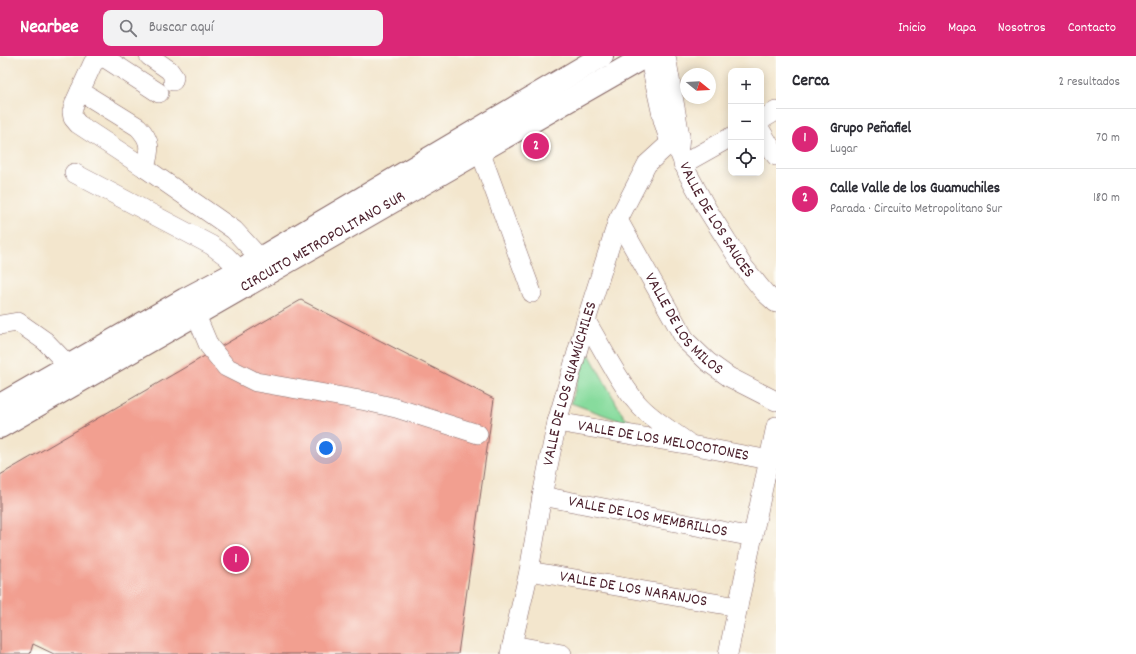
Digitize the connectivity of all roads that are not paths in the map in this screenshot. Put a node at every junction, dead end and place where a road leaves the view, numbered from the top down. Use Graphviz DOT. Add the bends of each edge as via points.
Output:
graph roads {
  1 [pos="102,56"];
  2 [pos="149,56"];
  3 [pos="602,56"];
  4 [pos="646,56"];
  5 [pos="650,56"];
  6 [pos="666,56"];
  7 [pos="173,80"];
  8 [pos="80,91"];
  9 [pos="159,93"];
  10 [pos="776,111"];
  11 [pos="764,118"];
  12 [pos="764,136"];
  13 [pos="728,138"];
  14 [pos="474,143"];
  15 [pos="678,149"];
  16 [pos="776,156"];
  17 [pos="145,168"];
  18 [pos="74,173"];
  19 [pos="618,220"];
  20 [pos="266,264"];
  21 [pos="240,270"];
  22 [pos="532,293"];
  23 [pos="776,303"];
  24 [pos="192,306"];
  25 [pos="586,321"];
  26 [pos="0,325"];
  27 [pos="69,366"];
  28 [pos="776,401"];
  29 [pos="0,405"];
  30 [pos="557,422"];
  31 [pos="776,426"];
  32 [pos="0,427"];
  33 [pos="478,434"];
  34 [pos="691,444"];
  35 [pos="769,460"];
  36 [pos="542,496"];
  37 [pos="753,537"];
  38 [pos="529,571"];
  39 [pos="738,607"];
  40 [pos="511,650"];
  41 [pos="562,654"];
  42 [pos="728,654"];
  1 -- 8 [label="street" via="93,64"];
  1 -- 9 [label="street"];
  2 -- 7 [label="street" via="169,70 174,77"];
  3 -- 14 [label="main road, CIRCUITO METROPOLITANO SUR"];
  4 -- 14 [label="main road, CIRCUITO METROPOLITANO SUR"];
  5 -- 15 [label="street, VALLE DE LOS SAUCES" via="663,120"];
  6 -- 15 [label="street, VALLE DE LOS SAUCES"];
  8 -- 17 [label="street" via="145,134 149,152"];
  8 -- 17 [label="street" via="72,112 78,124"];
  10 -- 11 [label="street"];
  12 -- 16 [label="street"];
  13 -- 15 [label="street, VALLE DE LOS GUAMÚCHILES"];
  14 -- 20 [label="main road, CIRCUITO METROPOLITANO SUR"];
  14 -- 22 [label="street"];
  15 -- 19 [label="street, VALLE DE LOS GUAMÚCHILES" via="647,164"];
  15 -- 23 [label="street, VALLE DE LOS SAUCES" via="707,209 743,266"];
  17 -- 20 [label="street" via="234,230"];
  18 -- 21 [label="street" via="211,245"];
  19 -- 25 [label="street, VALLE DE LOS GUAMÚCHILES"];
  19 -- 28 [label="street, VALLE DE LOS MILOS" via="686,341 729,377"];
  20 -- 21 [label="main road, CIRCUITO METROPOLITANO SUR"];
  20 -- 24 [label="main road, CIRCUITO METROPOLITANO SUR"];
  21 -- 24 [label="main road, CIRCUITO METROPOLITANO SUR"];
  24 -- 27 [label="main road, CIRCUITO METROPOLITANO SUR"];
  24 -- 32 [label="main road, CIRCUITO METROPOLITANO SUR"];
  24 -- 33 [label="street" via="209,346 226,367 256,382 396,408"];
  25 -- 30 [label="street, VALLE DE LOS GUAMÚCHILES"];
  25 -- 34 [label="street" via="639,405"];
  26 -- 27 [label="street" via="18,322 45,341"];
  27 -- 29 [label="main road, CIRCUITO METROPOLITANO SUR"];
  30 -- 34 [label="street, VALLE DE LOS MELOCOTONES"];
  30 -- 36 [label="street, VALLE DE LOS GUAMÚCHILES"];
  31 -- 35 [label="street"];
  34 -- 35 [label="street, VALLE DE LOS MELOCOTONES"];
  35 -- 37 [label="street"];
  36 -- 37 [label="street, VALLE DE LOS MEMBRILLOS"];
  36 -- 38 [label="street, VALLE DE LOS GUAMÚCHILES"];
  37 -- 39 [label="street"];
  38 -- 39 [label="street, VALLE DE LOS NARANJOS"];
  38 -- 40 [label="street, VALLE DE LOS GUAMÚCHILES"];
  39 -- 42 [label="street"];
  40 -- 41 [label="street"];
}
